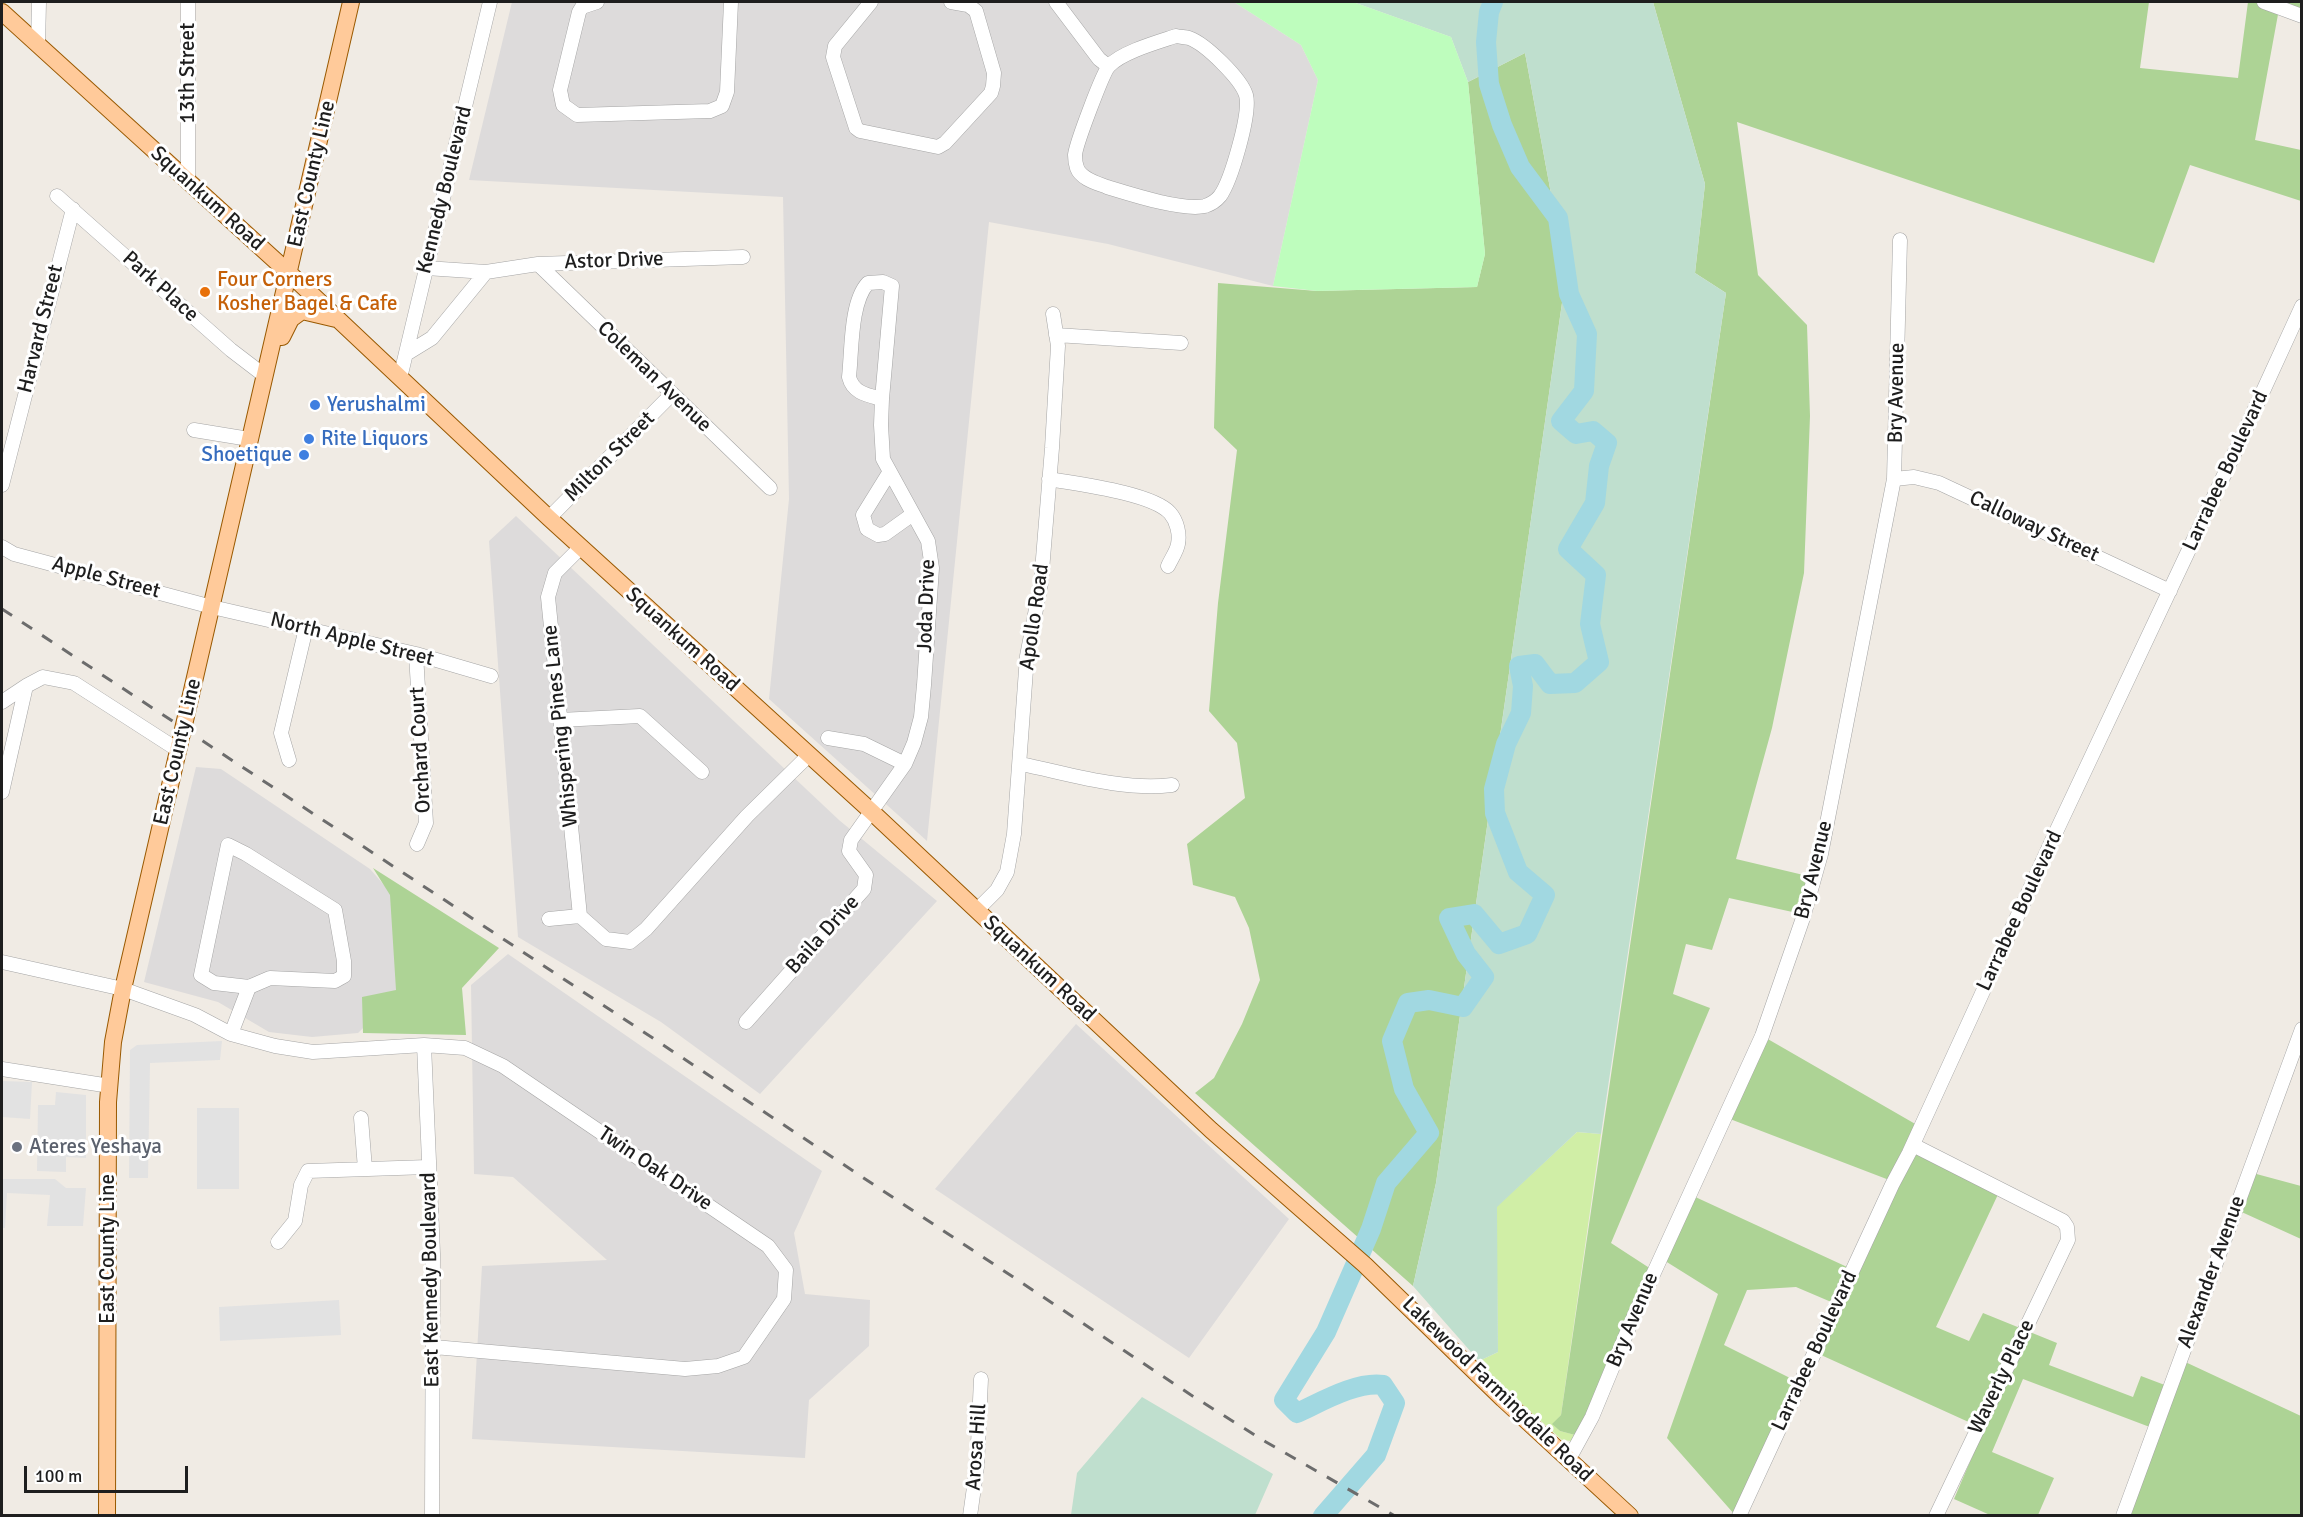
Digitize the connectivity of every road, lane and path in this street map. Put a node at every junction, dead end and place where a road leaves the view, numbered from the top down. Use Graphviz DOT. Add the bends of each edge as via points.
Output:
graph roads {
  1 [pos="39,2"];
  2 [pos="188,2"];
  3 [pos="351,2"];
  4 [pos="490,2"];
  5 [pos="597,2"];
  6 [pos="731,2"];
  7 [pos="872,2"];
  8 [pos="951,2"];
  9 [pos="1056,2"];
  10 [pos="2264,2"];
  11 [pos="2,12"];
  12 [pos="2301,16"];
  13 [pos="38,45"];
  14 [pos="1108,66"];
  15 [pos="188,181"];
  16 [pos="57,196"];
  17 [pos="73,209"];
  18 [pos="1900,240"];
  19 [pos="743,256"];
  20 [pos="538,264"];
  21 [pos="426,268"];
  22 [pos="486,272"];
  23 [pos="290,273"];
  24 [pos="2301,306"];
  25 [pos="1053,314"];
  26 [pos="337,319"];
  27 [pos="1056,335"];
  28 [pos="1181,343"];
  29 [pos="273,345"];
  30 [pos="406,354"];
  31 [pos="266,376"];
  32 [pos="400,378"];
  33 [pos="672,395"];
  34 [pos="882,399"];
  35 [pos="194,430"];
  36 [pos="249,439"];
  37 [pos="889,473"];
  38 [pos="1049,478"];
  39 [pos="1894,479"];
  40 [pos="2,485"];
  41 [pos="770,488"];
  42 [pos="913,514"];
  43 [pos="549,518"];
  44 [pos="2,547"];
  45 [pos="581,548"];
  46 [pos="1168,566"];
  47 [pos="2170,591"];
  48 [pos="212,607"];
  49 [pos="306,628"];
  50 [pos="416,654"];
  51 [pos="491,676"];
  52 [pos="26,686"];
  53 [pos="2,702"];
  54 [pos="560,720"];
  55 [pos="828,738"];
  56 [pos="2,747"];
  57 [pos="178,750"];
  58 [pos="809,755"];
  59 [pos="289,760"];
  60 [pos="8,762"];
  61 [pos="905,764"];
  62 [pos="1021,764"];
  63 [pos="702,772"];
  64 [pos="1172,785"];
  65 [pos="2,792"];
  66 [pos="872,812"];
  67 [pos="417,844"];
  68 [pos="977,910"];
  69 [pos="580,916"];
  70 [pos="549,919"];
  71 [pos="2,962"];
  72 [pos="249,987"];
  73 [pos="123,989"];
  74 [pos="746,1022"];
  75 [pos="2301,1029"];
  76 [pos="231,1034"];
  77 [pos="424,1046"];
  78 [pos="2,1069"];
  79 [pos="110,1086"];
  80 [pos="361,1118"];
  81 [pos="1913,1145"];
  82 [pos="428,1167"];
  83 [pos="365,1169"];
  84 [pos="278,1242"];
  85 [pos="1365,1265"];
  86 [pos="434,1347"];
  87 [pos="981,1379"];
  88 [pos="1569,1459"];
  89 [pos="107,1515"];
  90 [pos="432,1515"];
  91 [pos="970,1515"];
  92 [pos="1630,1515"];
  93 [pos="1739,1515"];
  94 [pos="1936,1515"];
  95 [pos="2123,1515"];
  1 -- 13 [label="street"];
  2 -- 15 [label="street, 13th Street"];
  3 -- 23 [label="main road, East County Line"];
  4 -- 21 [label="street, Kennedy Boulevard"];
  5 -- 6 [label="street" via="579,12 560,90 562,105 577,115 710,111 722,106 727,92"];
  7 -- 8 [label="street" via="835,46 833,57 856,128 938,147 991,93 994,78 976,11"];
  9 -- 14 [label="street" via="1098,59"];
  10 -- 12 [label="street"];
  11 -- 13 [label="main road, Squankum Road"];
  13 -- 15 [label="main road, Squankum Road"];
  14 -- 14 [label="street" via="1075,155 1080,174 1119,191 1173,204 1205,206 1215,202 1228,180 1242,135 1246,97 1240,83 1208,50 1190,38 1176,36"];
  15 -- 23 [label="main road, Squankum Road"];
  16 -- 17 [label="street, Park Place"];
  17 -- 31 [label="street, Park Place" via="231,350"];
  17 -- 40 [label="street, Harvard Street"];
  18 -- 39 [label="street, Bry Avenue"];
  19 -- 20 [label="street, Astor Drive"];
  20 -- 22 [label="street, Astor Drive"];
  20 -- 33 [label="street, Coleman Avenue"];
  21 -- 22 [label="street, Astor Drive"];
  21 -- 30 [label="street, Kennedy Boulevard"];
  22 -- 30 [label="street" via="432,338"];
  23 -- 26 [label="main road, Squankum Road"];
  23 -- 29 [label="main road, East County Line"];
  24 -- 47 [label="street, Larrabee Boulevard"];
  25 -- 27 [label="street, Apollo Road"];
  26 -- 29 [label="main road" via="302,311 291,319 285,335"];
  26 -- 32 [label="main road, Squankum Road"];
  27 -- 28 [label="street"];
  27 -- 38 [label="street, Apollo Road"];
  29 -- 31 [label="main road, East County Line"];
  30 -- 32 [label="street, Kennedy Boulevard"];
  31 -- 36 [label="main road, East County Line"];
  32 -- 43 [label="main road, Squankum Road"];
  33 -- 41 [label="street, Coleman Avenue"];
  33 -- 43 [label="street, Milton Street"];
  34 -- 34 [label="street, Joda Drive" via="892,286 883,282 868,283 857,304 849,377 856,390"];
  34 -- 37 [label="street, Joda Drive" via="883,459"];
  35 -- 36 [label="street"];
  36 -- 48 [label="main road, East County Line"];
  37 -- 42 [label="street, Joda Drive"];
  37 -- 42 [label="street" via="862,514 867,528 878,535 885,534"];
  38 -- 46 [label="street" via="1152,501 1170,513 1178,527 1178,544"];
  38 -- 62 [label="street, Apollo Road" via="1041,583 1028,656"];
  39 -- 47 [label="street, Calloway Street" via="1914,477 1939,483"];
  39 -- 88 [label="street, Bry Avenue" via="1821,854 1803,918 1761,1036 1592,1418"];
  42 -- 61 [label="street, Joda Drive" via="928,542 932,568 921,717"];
  43 -- 45 [label="main road, Squankum Road"];
  44 -- 48 [label="street, Apple Street" via="14,554"];
  45 -- 54 [label="street, Whispering Pines Lane" via="555,573 548,597"];
  45 -- 58 [label="main road, Squankum Road"];
  47 -- 81 [label="street, Larrabee Boulevard"];
  48 -- 49 [label="street, North Apple Street"];
  48 -- 57 [label="main road, East County Line"];
  49 -- 50 [label="street, North Apple Street"];
  49 -- 59 [label="street" via="281,733"];
  50 -- 51 [label="street, North Apple Street"];
  50 -- 67 [label="street, Orchard Court" via="426,823"];
  52 -- 53 [label="street"];
  52 -- 57 [label="street" via="43,677 74,683"];
  52 -- 60 [label="street"];
  54 -- 63 [label="street" via="640,716"];
  54 -- 69 [label="street, Whispering Pines Lane"];
  55 -- 61 [label="street" via="864,744"];
  56 -- 60 [label="street"];
  57 -- 73 [label="main road, East County Line"];
  58 -- 66 [label="main road, Squankum Road"];
  58 -- 69 [label="street" via="630,942 606,939"];
  60 -- 65 [label="street"];
  61 -- 66 [label="street, Joda Drive"];
  62 -- 64 [label="street" via="1130,786"];
  62 -- 68 [label="street, Apollo Road" via="1007,872 997,890"];
  66 -- 68 [label="main road, Squankum Road"];
  66 -- 74 [label="street, Baila Drive" via="849,845 866,875 864,889"];
  68 -- 85 [label="main road, Squankum Road" via="1211,1130"];
  69 -- 70 [label="street"];
  71 -- 73 [label="street, Twin Oak Drive"];
  72 -- 72 [label="street" via="270,978 335,981 344,976 344,961 336,910 228,844 201,975 214,983"];
  72 -- 76 [label="street"];
  73 -- 76 [label="street, Twin Oak Drive" via="195,1015"];
  73 -- 79 [label="main road, East County Line"];
  75 -- 95 [label="street, Alexander Avenue"];
  76 -- 77 [label="street, Twin Oak Drive" via="313,1052"];
  77 -- 82 [label="street, East Kennedy Boulevard"];
  77 -- 86 [label="street, Twin Oak Drive" via="465,1048 503,1065 768,1246 786,1270 784,1299 744,1357 718,1366 685,1369"];
  78 -- 79 [label="street"];
  79 -- 89 [label="main road, East County Line"];
  80 -- 83 [label="street"];
  81 -- 93 [label="street, Larrabee Boulevard"];
  81 -- 94 [label="street, Waverly Place" via="2063,1221 2068,1240"];
  82 -- 83 [label="street"];
  82 -- 86 [label="street, East Kennedy Boulevard"];
  83 -- 84 [label="street" via="308,1171 301,1185 295,1221"];
  85 -- 88 [label="main road, Lakewood Farmingdale Road"];
  86 -- 90 [label="street, East Kennedy Boulevard"];
  87 -- 91 [label="street, Arosa Hill" via="977,1466"];
  88 -- 92 [label="main road, Lakewood Farmingdale Road"];
}
